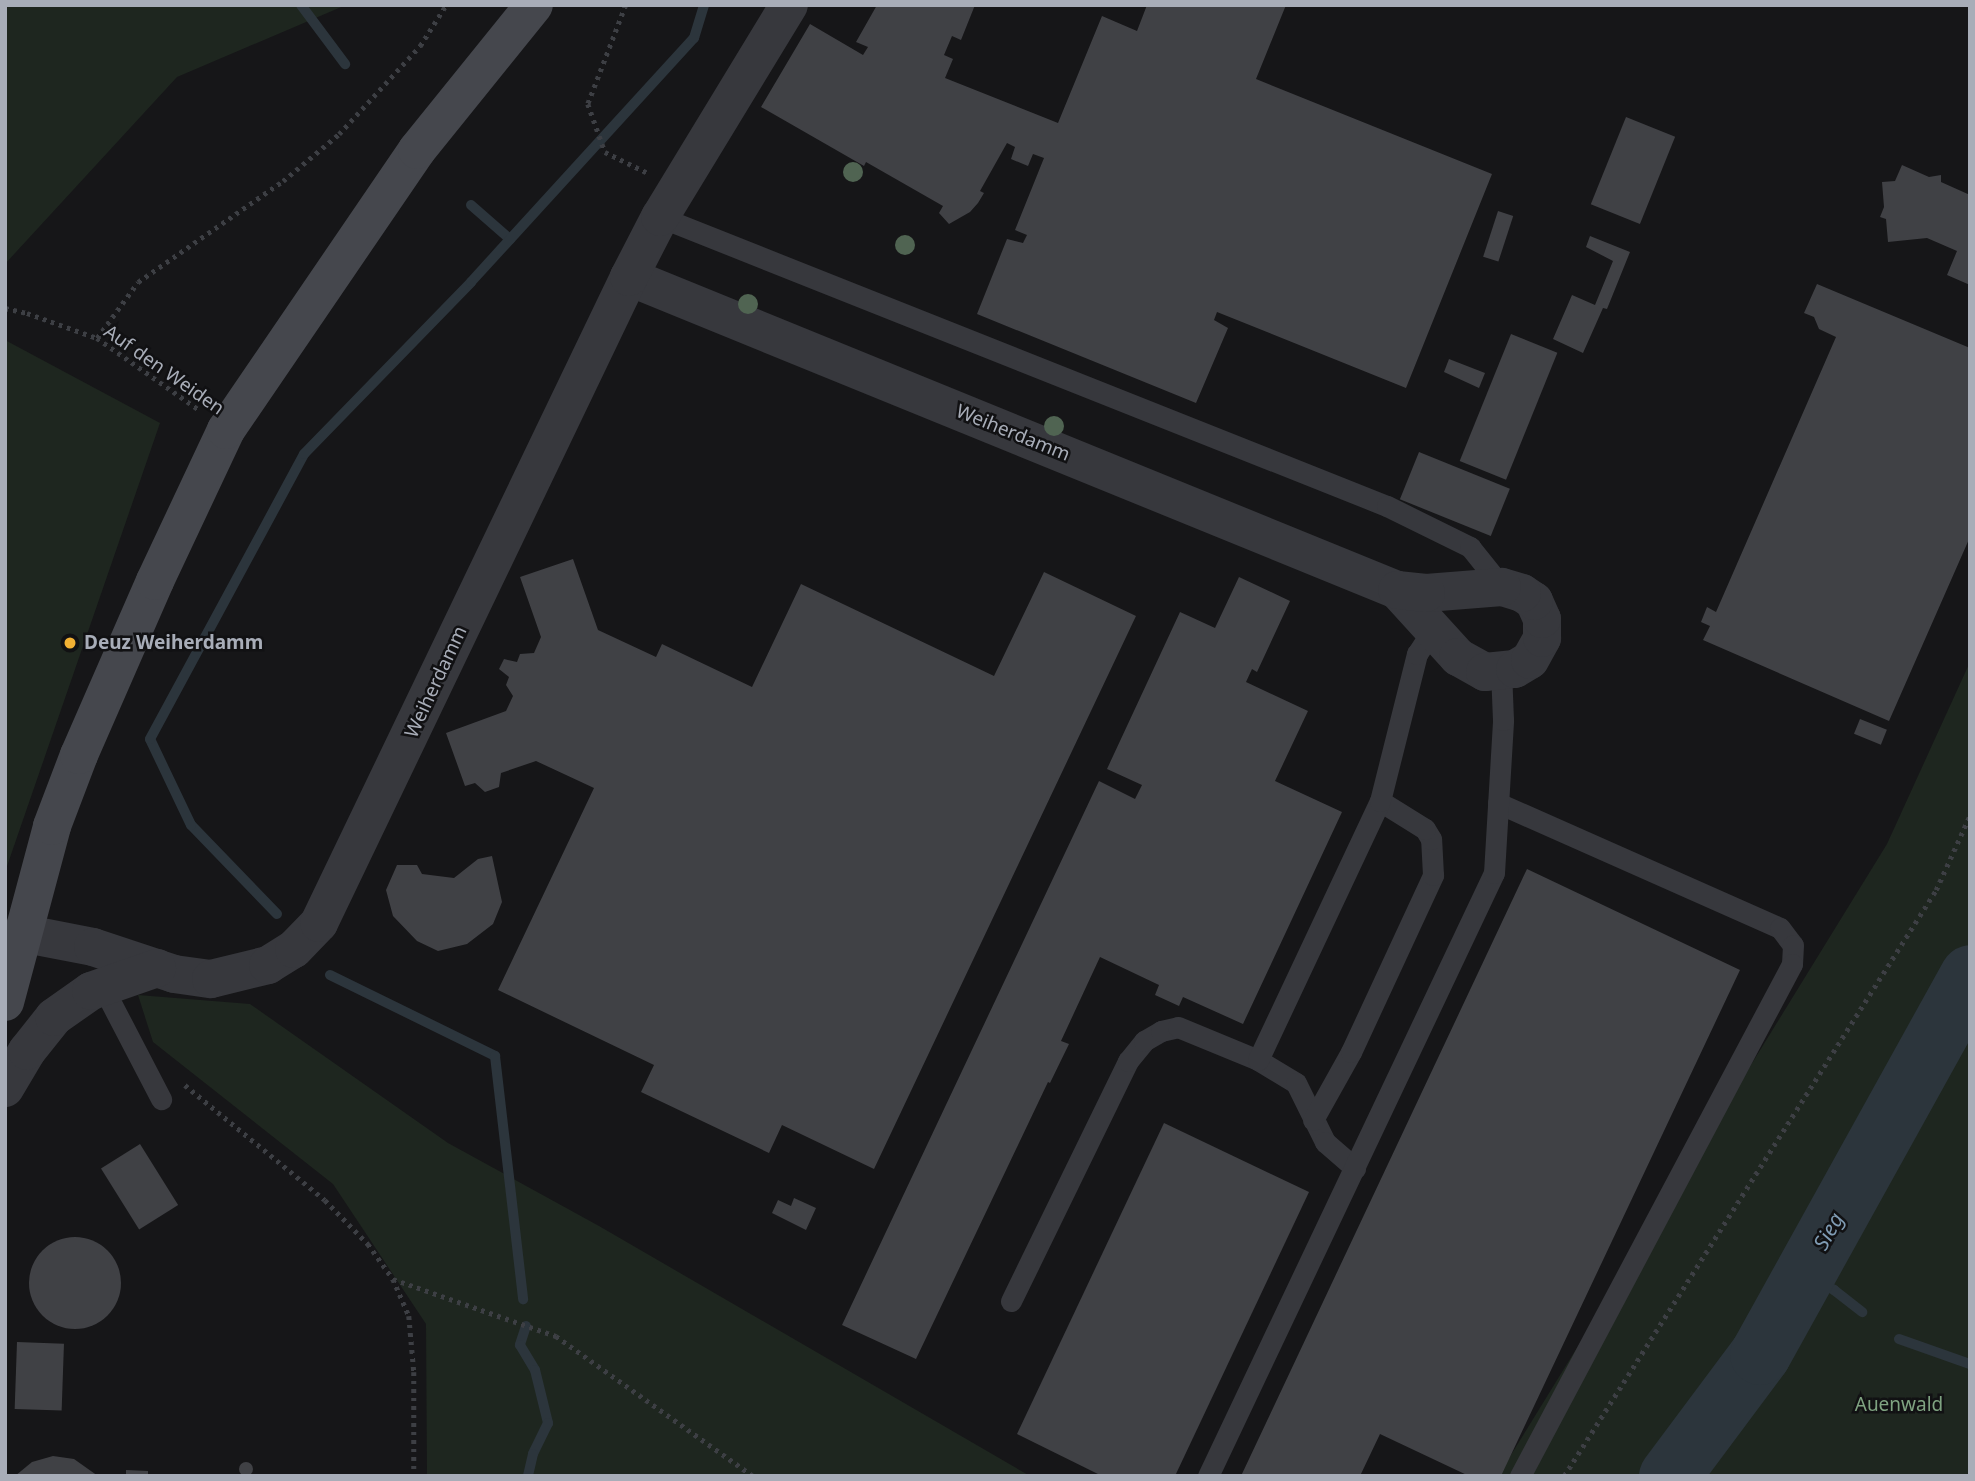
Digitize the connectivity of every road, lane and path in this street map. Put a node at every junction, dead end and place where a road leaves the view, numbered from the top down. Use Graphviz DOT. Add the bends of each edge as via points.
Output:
graph roads {
  1 [pos="446,5"];
  2 [pos="534,5"];
  3 [pos="626,5"];
  4 [pos="789,5"];
  5 [pos="669,202"];
  6 [pos="629,277"];
  7 [pos="5,308"];
  8 [pos="97,338"];
  9 [pos="226,430"];
  10 [pos="1502,587"];
  11 [pos="1397,590"];
  12 [pos="1432,631"];
  13 [pos="1502,670"];
  14 [pos="1380,801"];
  15 [pos="1498,803"];
  16 [pos="1970,815"];
  17 [pos="21,933"];
  18 [pos="93,947"];
  19 [pos="157,968"];
  20 [pos="105,985"];
  21 [pos="5,1002"];
  22 [pos="1258,1060"];
  23 [pos="146,1073"];
  24 [pos="5,1088"];
  25 [pos="161,1099"];
  26 [pos="1314,1120"];
  27 [pos="1355,1168"];
  28 [pos="393,1279"];
  29 [pos="1011,1301"];
  30 [pos="414,1476"];
  31 [pos="753,1476"];
  32 [pos="1208,1476"];
  33 [pos="1520,1476"];
  34 [pos="1564,1476"];
  1 -- 8 [label="path" via="411,56 339,134 283,181 138,282"];
  2 -- 9 [label="main road" via="417,150"];
  3 -- 5 [label="path" via="588,104 605,152"];
  4 -- 5 [label="street, Weiherdamm"];
  5 -- 6 [label="street, Weiherdamm"];
  5 -- 10 [label="lane" via="1387,506 1470,547"];
  6 -- 11 [label="street, Weiherdamm"];
  6 -- 19 [label="street, Weiherdamm" via="320,923 294,949 268,965 239,974 211,979"];
  7 -- 8 [label="path, Auf den Weiden"];
  8 -- 9 [label="path, Auf den Weiden"];
  9 -- 17 [label="main road" via="79,755 52,826"];
  10 -- 11 [label="street, Weiherdamm" via="1426,593"];
  10 -- 13 [label="street, Weiherdamm" via="1534,601 1542,619 1542,638 1530,660"];
  11 -- 12 [label="street, Weiherdamm"];
  12 -- 13 [label="street, Weiherdamm" via="1458,657 1485,672"];
  12 -- 14 [label="lane" via="1417,654"];
  13 -- 15 [label="lane"];
  14 -- 22 [label="lane"];
  14 -- 26 [label="lane" via="1425,829 1431,839 1433,875 1351,1052"];
  15 -- 27 [label="lane" via="1494,873"];
  15 -- 33 [label="lane" via="1780,928 1793,945 1792,964"];
  16 -- 34 [label="path" via="1936,890"];
  17 -- 18 [label="street, Weiherdamm"];
  17 -- 21 [label="main road"];
  18 -- 19 [label="street, Weiherdamm"];
  18 -- 20 [label="lane"];
  19 -- 20 [label="street"];
  20 -- 23 [label="lane"];
  20 -- 24 [label="street" via="54,1017"];
  22 -- 26 [label="lane" via="1296,1083"];
  22 -- 29 [label="lane" via="1178,1027 1144,1041 1128,1061"];
  23 -- 25 [label="lane"];
  23 -- 28 [label="path" via="159,1071 179,1080 284,1164 368,1244"];
  26 -- 27 [label="lane" via="1325,1142"];
  27 -- 32 [label="lane"];
  28 -- 30 [label="path" via="408,1316 414,1371"];
  28 -- 31 [label="path" via="556,1336"];
}
